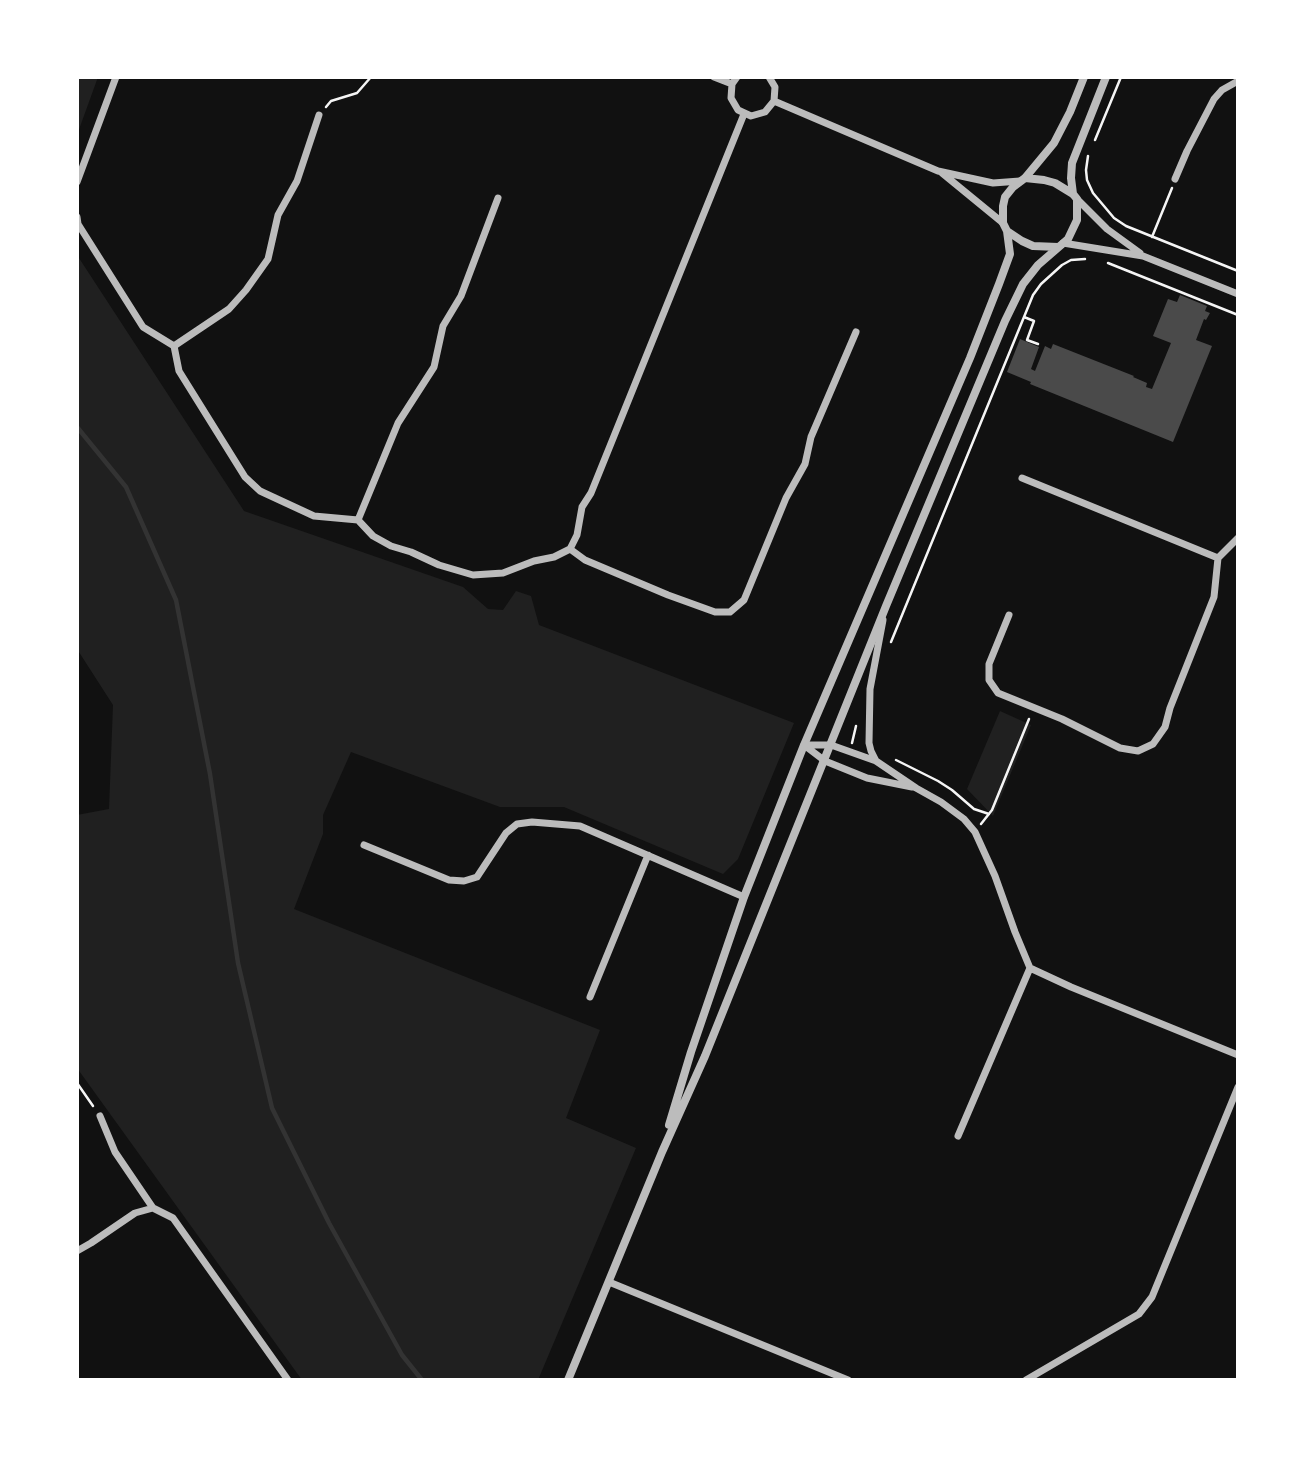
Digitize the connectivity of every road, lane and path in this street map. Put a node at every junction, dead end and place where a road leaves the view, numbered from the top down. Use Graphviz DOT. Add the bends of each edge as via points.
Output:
graph roads {
  1 [pos="117,77"];
  2 [pos="371,77"];
  3 [pos="714,77"];
  4 [pos="769,77"];
  5 [pos="1084,77"];
  6 [pos="1106,77"];
  7 [pos="1121,77"];
  8 [pos="735,81"];
  9 [pos="1238,81"];
  10 [pos="774,101"];
  11 [pos="744,114"];
  12 [pos="319,115"];
  13 [pos="938,171"];
  14 [pos="1175,179"];
  15 [pos="1023,180"];
  16 [pos="77,181"];
  17 [pos="1075,196"];
  18 [pos="498,198"];
  19 [pos="77,217"];
  20 [pos="1005,227"];
  21 [pos="1152,237"];
  22 [pos="1060,245"];
  23 [pos="1143,256"];
  24 [pos="1094,258"];
  25 [pos="1102,261"];
  26 [pos="1238,271"];
  27 [pos="1238,294"];
  28 [pos="1238,315"];
  29 [pos="1024,317"];
  30 [pos="856,332"];
  31 [pos="1038,344"];
  32 [pos="174,346"];
  33 [pos="1022,478"];
  34 [pos="358,520"];
  35 [pos="1238,538"];
  36 [pos="570,550"];
  37 [pos="1218,558"];
  38 [pos="886,606"];
  39 [pos="1009,615"];
  40 [pos="890,645"];
  41 [pos="1034,707"];
  42 [pos="856,726"];
  43 [pos="852,743"];
  44 [pos="804,745"];
  45 [pos="831,745"];
  46 [pos="893,759"];
  47 [pos="825,761"];
  48 [pos="876,761"];
  49 [pos="916,788"];
  50 [pos="989,814"];
  51 [pos="975,832"];
  52 [pos="364,845"];
  53 [pos="648,855"];
  54 [pos="744,897"];
  55 [pos="1030,968"];
  56 [pos="590,998"];
  57 [pos="1238,1055"];
  58 [pos="77,1083"];
  59 [pos="1238,1087"];
  60 [pos="100,1116"];
  61 [pos="958,1136"];
  62 [pos="662,1152"];
  63 [pos="153,1208"];
  64 [pos="77,1251"];
  65 [pos="609,1282"];
  66 [pos="288,1380"];
  67 [pos="568,1380"];
  68 [pos="848,1380"];
  69 [pos="1026,1380"];
  1 -- 16 [label="street"];
  2 -- 12 [label="path" via="357,93 331,101"];
  3 -- 8 [label="street"];
  4 -- 10 [label="street" via="775,87"];
  5 -- 15 [label="street" via="1054,144"];
  6 -- 17 [label="street" via="1072,163"];
  7 -- 21 [label="path" via="1088,157 1087,180 1114,218"];
  8 -- 11 [label="street" via="731,98"];
  9 -- 14 [label="street" via="1214,99"];
  10 -- 11 [label="street" via="765,112"];
  10 -- 13 [label="street"];
  11 -- 36 [label="street" via="582,507 578,535"];
  12 -- 32 [label="street" via="297,181 278,215 268,258 229,309"];
  13 -- 15 [label="street" via="993,183"];
  13 -- 20 [label="street"];
  14 -- 21 [label="path"];
  15 -- 17 [label="street" via="1055,183"];
  15 -- 20 [label="street" via="1005,197"];
  17 -- 22 [label="street" via="1077,220"];
  17 -- 23 [label="street" via="1107,229"];
  18 -- 34 [label="street" via="461,296 443,327 434,367 398,423"];
  19 -- 32 [label="street" via="143,327"];
  20 -- 22 [label="street" via="1033,246"];
  20 -- 44 [label="street" via="1010,254 999,284"];
  21 -- 26 [label="path"];
  22 -- 23 [label="street"];
  22 -- 38 [label="street" via="1023,284 1005,321"];
  23 -- 27 [label="street"];
  24 -- 29 [label="path" via="1062,265 1041,284"];
  25 -- 28 [label="path"];
  29 -- 31 [label="path" via="1034,321 1027,340"];
  29 -- 40 [label="path"];
  30 -- 36 [label="street" via="811,437 806,464 786,498 744,600 730,612 715,612 668,595"];
  32 -- 34 [label="street" via="178,371 245,477 260,491 314,516"];
  33 -- 37 [label="street"];
  34 -- 36 [label="street" via="391,546 473,575 503,573"];
  35 -- 37 [label="street"];
  37 -- 41 [label="street" via="1214,597 1166,727 1153,744 1138,751 1120,748"];
  38 -- 45 [label="street"];
  38 -- 48 [label="street" via="870,689 869,743"];
  39 -- 41 [label="street" via="989,664 989,680 998,693"];
  41 -- 50 [label="path"];
  42 -- 43 [label="path"];
  44 -- 45 [label="street"];
  44 -- 47 [label="street"];
  44 -- 54 [label="street"];
  45 -- 47 [label="street"];
  45 -- 48 [label="street"];
  46 -- 50 [label="path"];
  47 -- 49 [label="street" via="867,778"];
  47 -- 62 [label="street"];
  48 -- 49 [label="street"];
  49 -- 51 [label="street" via="942,802"];
  50 -- 51 [label="path"];
  51 -- 55 [label="street"];
  52 -- 53 [label="street" via="449,880 464,881 477,877 506,833 517,824 532,821 580,826"];
  53 -- 54 [label="street"];
  53 -- 56 [label="street"];
  54 -- 62 [label="street"];
  55 -- 57 [label="street"];
  55 -- 61 [label="street"];
  58 -- 60 [label="path"];
  59 -- 69 [label="street" via="1152,1297 1139,1314"];
  60 -- 63 [label="street" via="115,1152"];
  62 -- 65 [label="street"];
  63 -- 64 [label="street" via="135,1213"];
  63 -- 66 [label="street" via="173,1218"];
  65 -- 67 [label="street"];
  65 -- 68 [label="street"];
}
